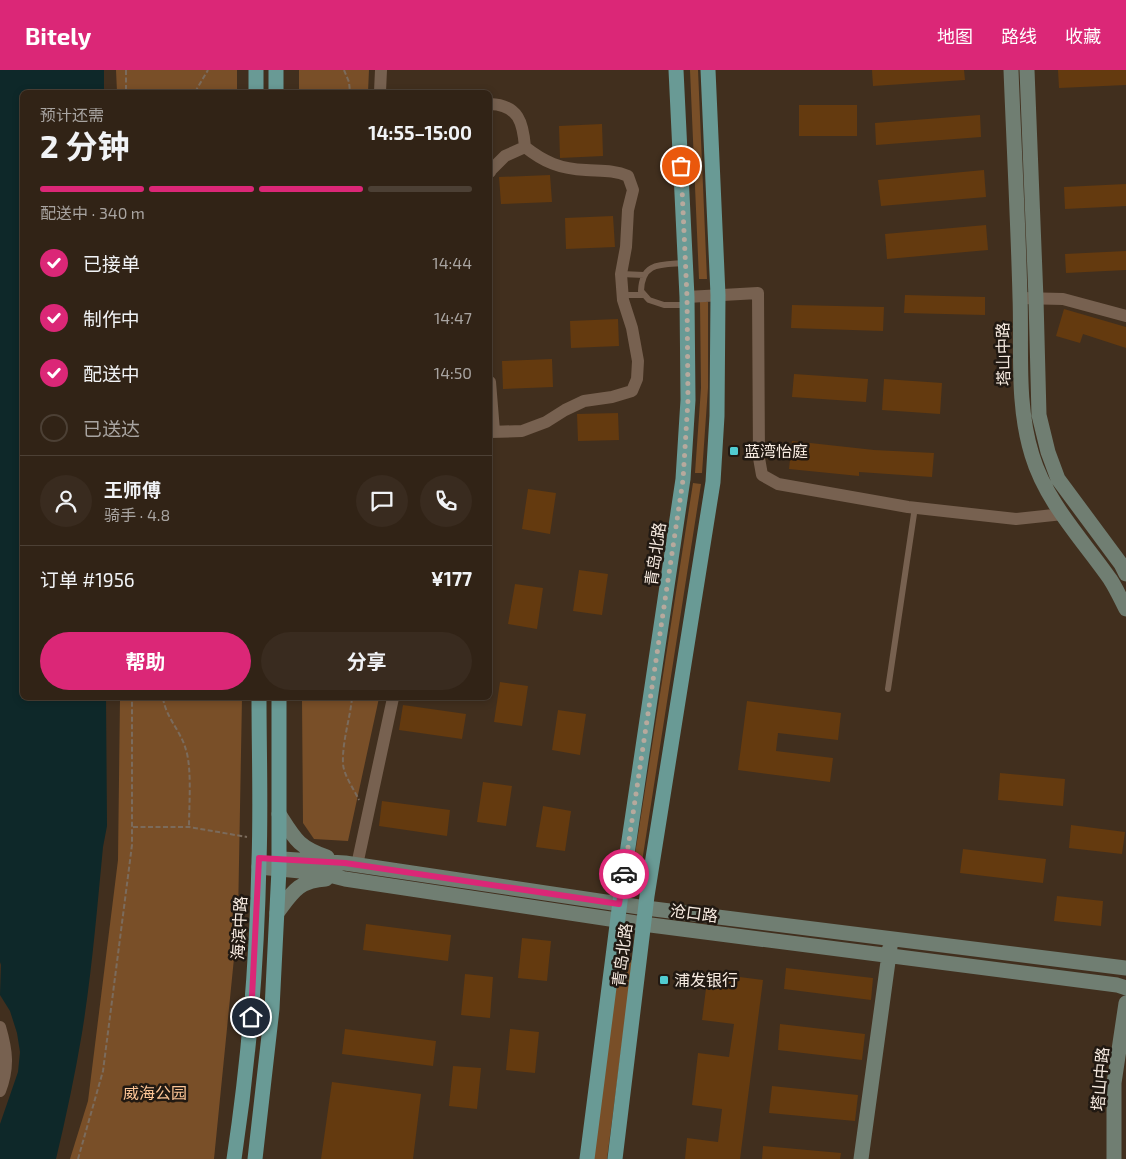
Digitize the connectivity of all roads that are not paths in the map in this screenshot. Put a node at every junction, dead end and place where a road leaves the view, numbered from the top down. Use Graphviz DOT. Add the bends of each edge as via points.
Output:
graph roads {
  1 [pos="256,70"];
  2 [pos="276,70"];
  3 [pos="381,70"];
  4 [pos="676,70"];
  5 [pos="708,70"];
  6 [pos="1010,70"];
  7 [pos="1027,70"];
  8 [pos="256,90"];
  9 [pos="276,90"];
  10 [pos="380,90"];
  11 [pos="492,104"];
  12 [pos="525,147"];
  13 [pos="492,170"];
  14 [pos="686,262"];
  15 [pos="621,274"];
  16 [pos="644,275"];
  17 [pos="623,295"];
  18 [pos="644,295"];
  19 [pos="718,295"];
  20 [pos="1020,298"];
  21 [pos="1036,299"];
  22 [pos="687,301"];
  23 [pos="1126,316"];
  24 [pos="492,432"];
  25 [pos="915,508"];
  26 [pos="1063,514"];
  27 [pos="1126,574"];
  28 [pos="1126,609"];
  29 [pos="888,689"];
  30 [pos="259,700"];
  31 [pos="279,700"];
  32 [pos="393,700"];
  33 [pos="279,814"];
  34 [pos="259,863"];
  35 [pos="279,864"];
  36 [pos="351,864"];
  37 [pos="345,879"];
  38 [pos="619,904"];
  39 [pos="646,908"];
  40 [pos="277,913"];
  41 [pos="617,920"];
  42 [pos="643,924"];
  43 [pos="891,938"];
  44 [pos="889,956"];
  45 [pos="1126,968"];
  46 [pos="1126,988"];
  47 [pos="1126,1003"];
  48 [pos="0,1027"];
  49 [pos="0,1090"];
  50 [pos="234,1159"];
  51 [pos="255,1159"];
  52 [pos="587,1159"];
  53 [pos="615,1159"];
  54 [pos="861,1159"];
  55 [pos="1114,1159"];
  1 -- 8 [label="main road"];
  2 -- 9 [label="main road"];
  3 -- 10 [label="street"];
  4 -- 14 [label="main road, 青岛北路"];
  5 -- 19 [label="main road, 青岛北路"];
  6 -- 20 [label="main road, 塔山中路"];
  7 -- 21 [label="main road, 塔山中路"];
  11 -- 12 [label="street" via="500,104 515,113 523,124"];
  12 -- 13 [label="street" via="505,156"];
  12 -- 15 [label="street" via="540,159 560,167 615,171 628,176 633,190"];
  14 -- 16 [label="lane" via="653,266"];
  14 -- 22 [label="main road, 青岛北路"];
  15 -- 16 [label="lane"];
  15 -- 17 [label="street"];
  16 -- 18 [label="lane" via="641,291"];
  17 -- 18 [label="lane"];
  17 -- 24 [label="street" via="638,361 637,379 632,391 584,401 522,431"];
  18 -- 22 [label="lane" via="664,305"];
  19 -- 22 [label="street"];
  19 -- 25 [label="street" via="758,294 758,458 762,475 778,484"];
  19 -- 39 [label="main road, 青岛北路" via="713,482"];
  20 -- 21 [label="street"];
  20 -- 26 [label="main road, 塔山中路" via="1023,420 1041,478"];
  21 -- 23 [label="street" via="1063,299"];
  21 -- 27 [label="main road, 塔山中路" via="1039,415 1048,452 1058,479"];
  22 -- 38 [label="main road, 青岛北路" via="688,400 683,480"];
  25 -- 26 [label="street" via="1016,519"];
  25 -- 29 [label="lane"];
  26 -- 28 [label="main road, 塔山中路" via="1111,580"];
  30 -- 34 [label="main road, 海滨中路"];
  31 -- 33 [label="main road"];
  32 -- 36 [label="street" via="368,815"];
  33 -- 35 [label="main road"];
  33 -- 36 [label="main road" via="306,849"];
  34 -- 35 [label="main road, 沧口路"];
  34 -- 50 [label="main road, 海滨中路" via="253,997"];
  35 -- 36 [label="main road, 沧口路"];
  35 -- 37 [label="main road, 沧口路"];
  35 -- 40 [label="main road"];
  36 -- 38 [label="main road, 沧口路"];
  37 -- 40 [label="main road" via="313,880 302,885"];
  37 -- 41 [label="main road, 沧口路"];
  38 -- 39 [label="main road, 沧口路"];
  38 -- 41 [label="main road, 青岛北路"];
  39 -- 42 [label="main road, 青岛北路"];
  39 -- 43 [label="main road, 沧口路"];
  40 -- 51 [label="main road" via="272,1009"];
  41 -- 42 [label="main road, 沧口路"];
  41 -- 52 [label="main road, 青岛北路"];
  42 -- 44 [label="main road, 沧口路"];
  42 -- 53 [label="main road, 青岛北路"];
  43 -- 44 [label="main road"];
  43 -- 45 [label="main road, 沧口路"];
  44 -- 46 [label="main road, 沧口路"];
  44 -- 54 [label="main road"];
  47 -- 55 [label="main road, 塔山中路" via="1114,1083"];
  48 -- 49 [label="street" via="5,1044 6,1074"];
}
